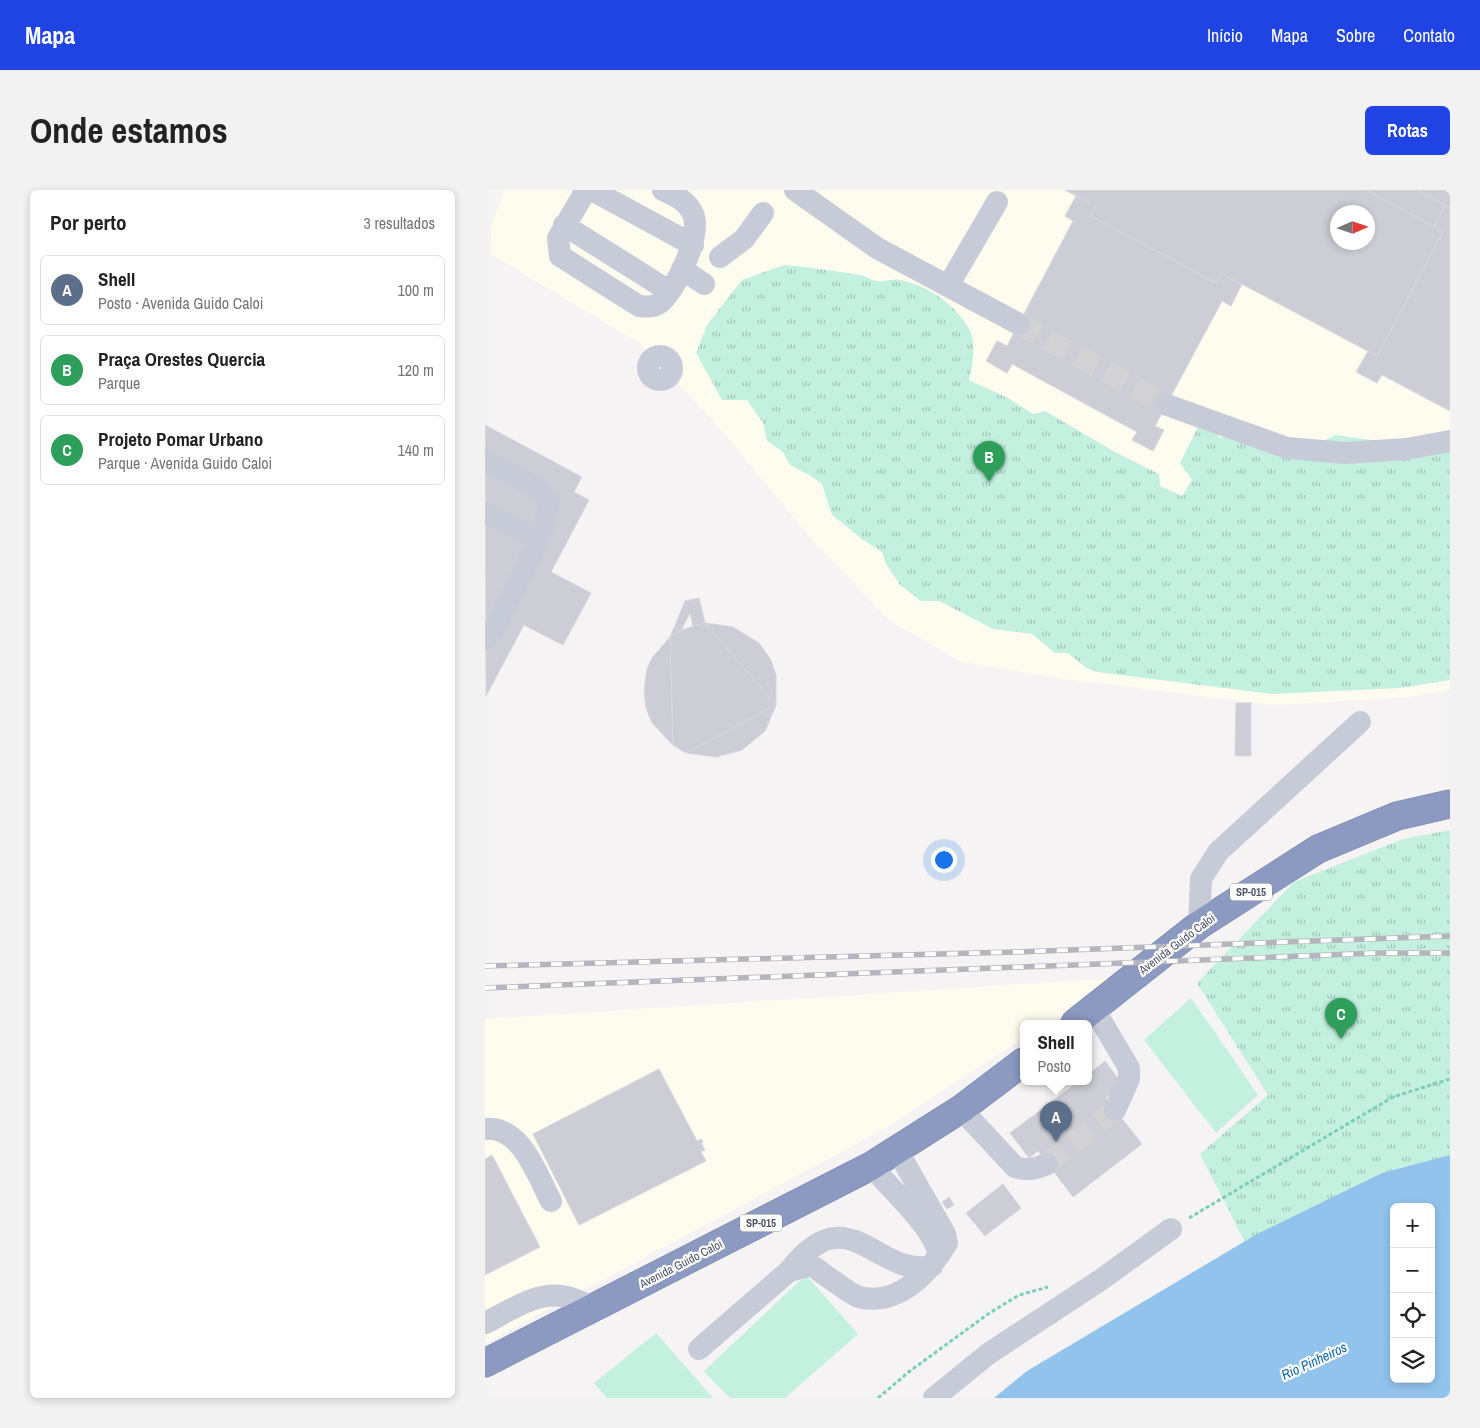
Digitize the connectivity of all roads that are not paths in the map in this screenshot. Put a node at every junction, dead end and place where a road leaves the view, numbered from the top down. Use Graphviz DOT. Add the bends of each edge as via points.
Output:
graph roads {
  1 [pos="586,190"];
  2 [pos="592,190"];
  3 [pos="663,190"];
  4 [pos="795,190"];
  5 [pos="997,202"];
  6 [pos="763,213"];
  7 [pos="693,245"];
  8 [pos="721,257"];
  9 [pos="682,269"];
  10 [pos="704,284"];
  11 [pos="948,286"];
  12 [pos="1019,324"];
  13 [pos="1167,404"];
  14 [pos="1450,441"];
  15 [pos="485,460"];
  16 [pos="485,513"];
  17 [pos="537,539"];
  18 [pos="485,638"];
  19 [pos="1360,722"];
  20 [pos="1450,804"];
  21 [pos="1199,925"];
  22 [pos="1084,1016"];
  23 [pos="1092,1025"];
  24 [pos="1020,1064"];
  25 [pos="961,1109"];
  26 [pos="1115,1110"];
  27 [pos="485,1129"];
  28 [pos="897,1150"];
  29 [pos="1047,1164"];
  30 [pos="871,1166"];
  31 [pos="551,1201"];
  32 [pos="1171,1229"];
  33 [pos="935,1260"];
  34 [pos="789,1271"];
  35 [pos="595,1308"];
  36 [pos="485,1323"];
  37 [pos="699,1349"];
  38 [pos="485,1363"];
  39 [pos="934,1398"];
  1 -- 9 [label="street" via="564,225 669,291"];
  2 -- 7 [label="street"];
  3 -- 7 [label="street" via="685,201 693,214 697,228"];
  4 -- 11 [label="street" via="877,248"];
  5 -- 11 [label="street"];
  6 -- 8 [label="street" via="744,239"];
  7 -- 9 [label="street"];
  9 -- 10 [label="street"];
  11 -- 12 [label="street"];
  13 -- 14 [label="street" via="1287,448 1354,452 1406,449"];
  15 -- 17 [label="street" via="539,489 549,503 547,519"];
  16 -- 17 [label="street"];
  17 -- 18 [label="street" via="493,632"];
  19 -- 21 [label="street" via="1218,852 1201,879"];
  20 -- 21 [label="highway, Avenida Guido Caloi / SP-015" via="1397,816 1318,849"];
  21 -- 22 [label="highway, Avenida Guido Caloi / SP-015"];
  23 -- 26 [label="street" via="1129,1068 1129,1079"];
  24 -- 25 [label="highway, Avenida Guido Caloi / SP-015"];
  25 -- 28 [label="highway, Avenida Guido Caloi / SP-015"];
  25 -- 29 [label="street" via="1015,1166 1025,1170"];
  27 -- 31 [label="street" via="496,1128 518,1142"];
  28 -- 30 [label="highway, Avenida Guido Caloi / SP-015"];
  28 -- 33 [label="street" via="945,1234 947,1243"];
  30 -- 33 [label="street" via="913,1213 936,1245"];
  30 -- 35 [label="highway, Avenida Guido Caloi / SP-015"];
  32 -- 39 [label="street" via="988,1354"];
  33 -- 34 [label="street" via="918,1269 905,1266 853,1240 835,1238 818,1242 803,1253"];
  33 -- 34 [label="street" via="908,1287 878,1299 857,1296 814,1267"];
  34 -- 37 [label="street"];
  35 -- 36 [label="street" via="563,1296 550,1296 532,1300"];
  35 -- 38 [label="highway, Avenida Guido Caloi / SP-015"];
}
